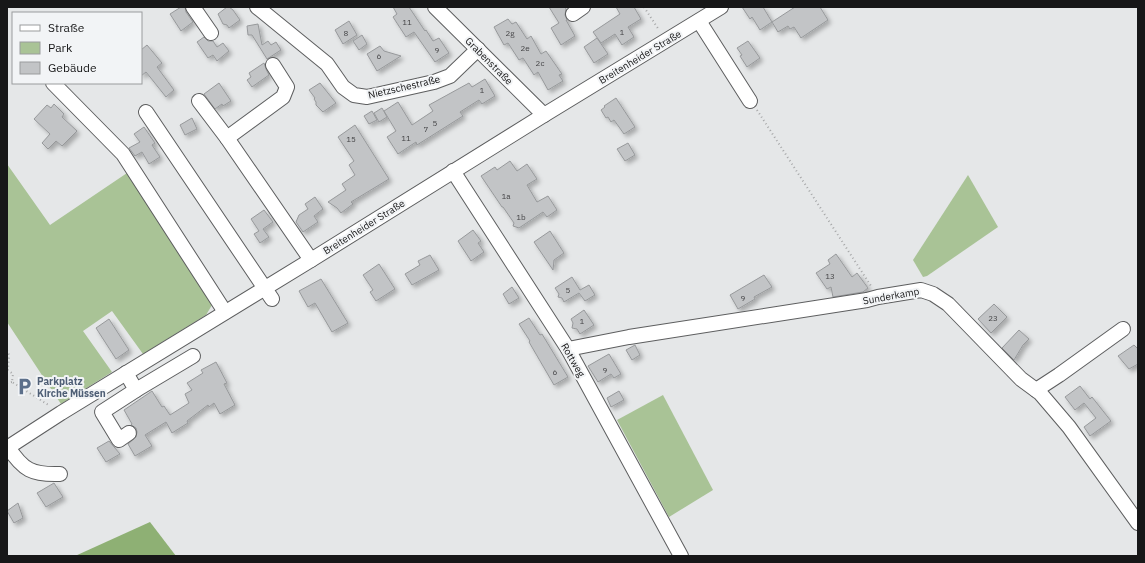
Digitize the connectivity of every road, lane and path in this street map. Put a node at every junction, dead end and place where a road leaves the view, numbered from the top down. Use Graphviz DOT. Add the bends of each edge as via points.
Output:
graph roads {
  1 [pos="192,7"];
  2 [pos="257,7"];
  3 [pos="435,7"];
  4 [pos="644,7"];
  5 [pos="721,7"];
  6 [pos="699,21"];
  7 [pos="211,33"];
  8 [pos="666,42"];
  9 [pos="478,49"];
  10 [pos="273,65"];
  11 [pos="54,84"];
  12 [pos="199,101"];
  13 [pos="750,101"];
  14 [pos="146,112"];
  15 [pos="544,115"];
  16 [pos="227,138"];
  17 [pos="453,171"];
  18 [pos="311,260"];
  19 [pos="268,294"];
  20 [pos="878,297"];
  21 [pos="225,312"];
  22 [pos="1123,329"];
  23 [pos="568,349"];
  24 [pos="7,350"];
  25 [pos="193,356"];
  26 [pos="126,373"];
  27 [pos="12,382"];
  28 [pos="7,383"];
  29 [pos="136,390"];
  30 [pos="1036,390"];
  31 [pos="61,412"];
  32 [pos="129,433"];
  33 [pos="7,448"];
  34 [pos="60,474"];
  35 [pos="1138,523"];
  36 [pos="681,556"];
  1 -- 7 [label="street"];
  2 -- 9 [label="street, Nietzschestraße" via="327,64 343,87 354,95 367,97 434,82 450,76"];
  3 -- 9 [label="street, Grabenstraße"];
  4 -- 8 [label="path"];
  5 -- 6 [label="street, Breitenheider Straße"];
  6 -- 8 [label="street, Breitenheider Straße"];
  6 -- 13 [label="street"];
  8 -- 15 [label="street, Breitenheider Straße"];
  9 -- 15 [label="street, Grabenstraße"];
  10 -- 16 [label="street" via="287,87 283,97"];
  11 -- 21 [label="street" via="123,154"];
  12 -- 16 [label="street"];
  13 -- 20 [label="path"];
  14 -- 19 [label="street"];
  15 -- 17 [label="street, Breitenheider Straße"];
  16 -- 18 [label="street"];
  17 -- 18 [label="street, Breitenheider Straße"];
  17 -- 23 [label="street, Rottweg"];
  18 -- 19 [label="street, Breitenheider Straße"];
  19 -- 21 [label="street, Breitenheider Straße"];
  20 -- 23 [label="street, Sunderkamp"];
  20 -- 30 [label="street, Sunderkamp" via="922,290 933,294 948,304 1021,379"];
  21 -- 26 [label="street, Breitenheider Straße"];
  22 -- 30 [label="street"];
  23 -- 36 [label="street, Rottweg"];
  24 -- 27 [label="path" via="8,370 13,374"];
  25 -- 29 [label="street"];
  26 -- 29 [label="street"];
  26 -- 31 [label="street, Breitenheider Straße"];
  27 -- 28 [label="path"];
  27 -- 31 [label="path"];
  29 -- 32 [label="street" via="102,412 119,440"];
  30 -- 35 [label="street, Sunderkamp" via="1069,427"];
  31 -- 33 [label="street, Breitenheider Straße"];
  33 -- 34 [label="street" via="26,468 42,475"];
}
